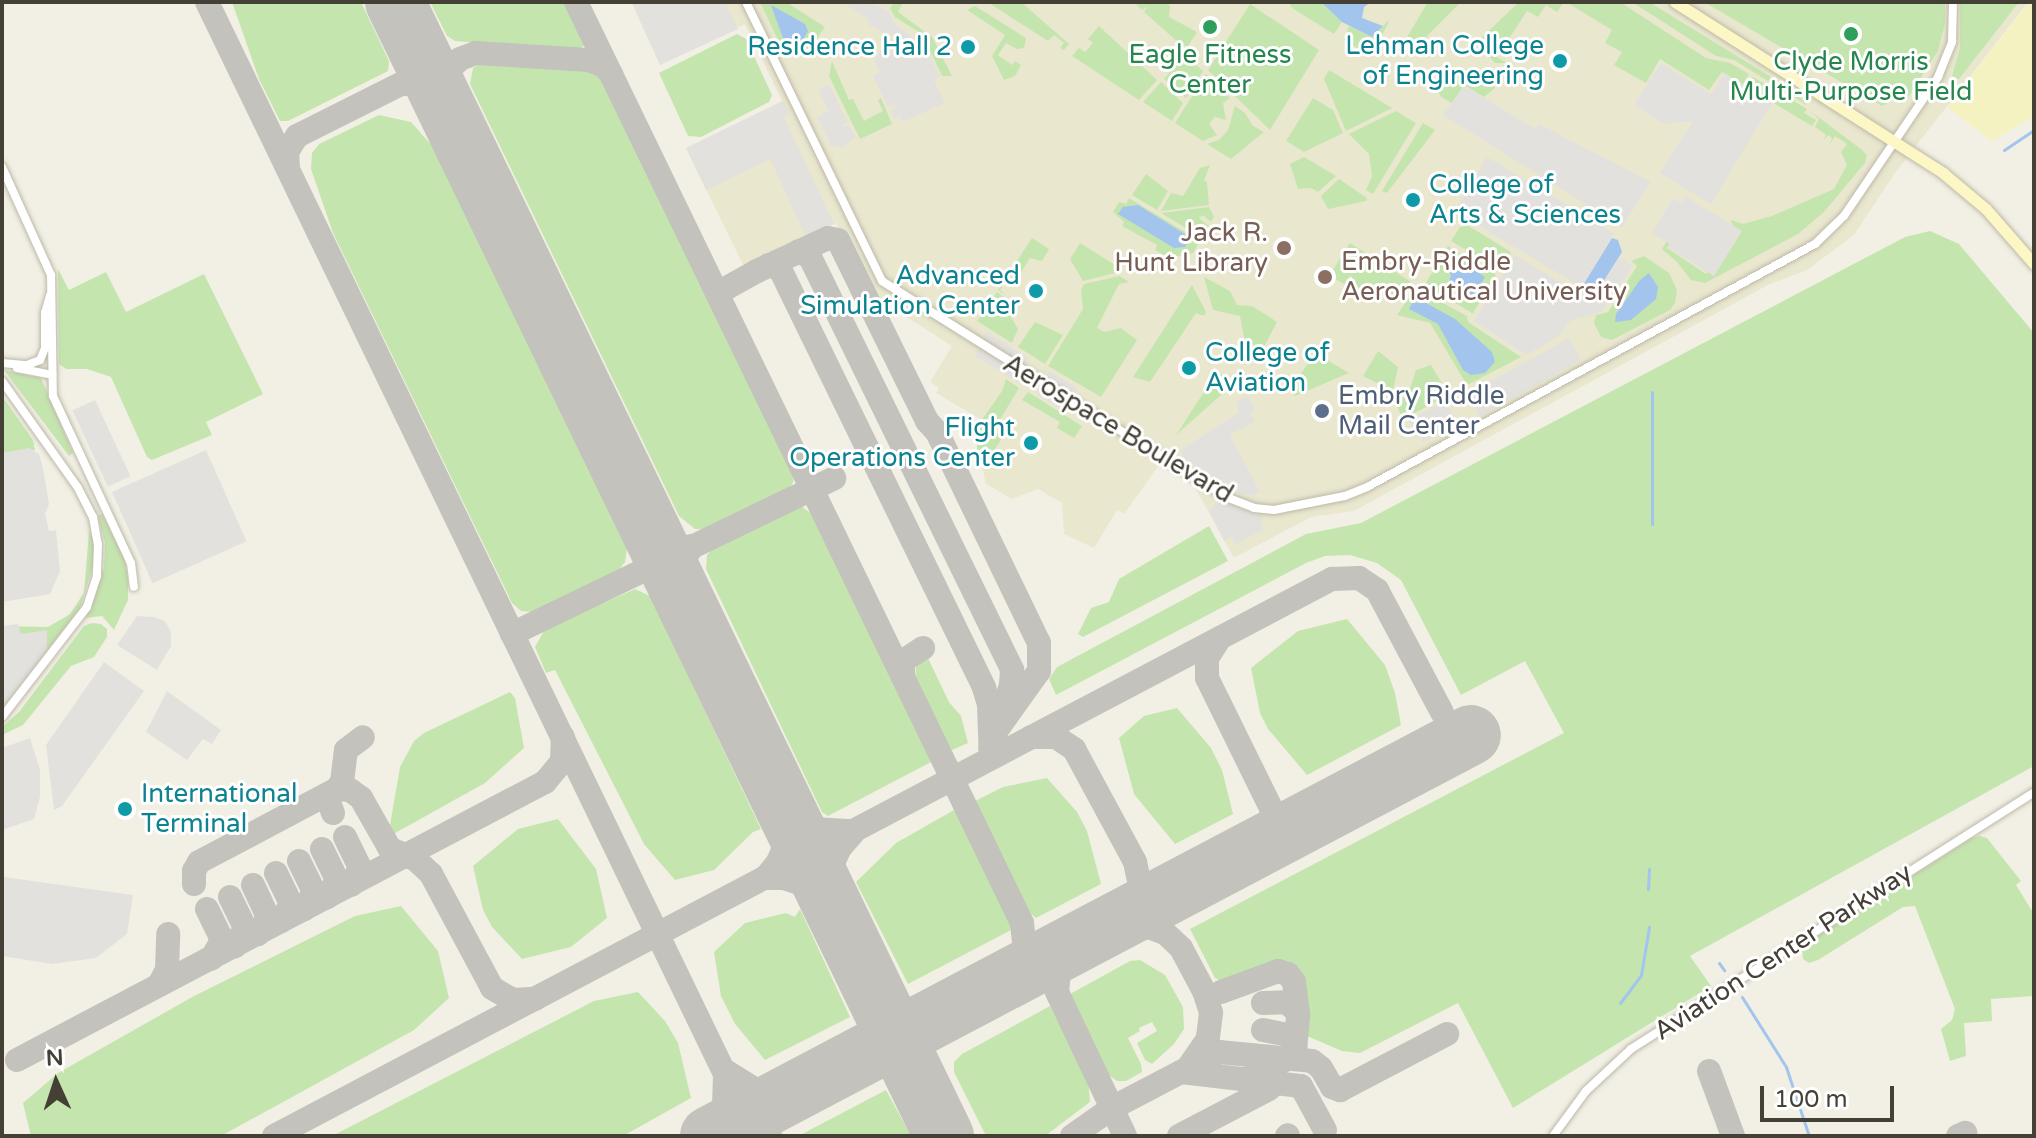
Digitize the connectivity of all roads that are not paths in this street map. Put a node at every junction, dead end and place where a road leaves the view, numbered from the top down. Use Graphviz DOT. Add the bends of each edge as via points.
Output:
graph roads {
  1 [pos="746,2"];
  2 [pos="1675,2"];
  3 [pos="1953,2"];
  4 [pos="1896,140"];
  5 [pos="2,167"];
  6 [pos="2034,264"];
  7 [pos="53,292"];
  8 [pos="2,363"];
  9 [pos="13,366"];
  10 [pos="52,375"];
  11 [pos="2,381"];
  12 [pos="134,587"];
  13 [pos="2,717"];
  14 [pos="2034,792"];
  15 [pos="1553,1136"];
  1 -- 4 [label="street, Aerospace Boulevard" via="882,281 1226,497 1257,509 1291,508 1367,487 1799,254 1844,216"];
  2 -- 4 [label="main road"];
  3 -- 4 [label="street, Aerospace Boulevard" via="1954,31 1947,59"];
  4 -- 6 [label="main road" via="1962,187"];
  5 -- 7 [label="street" via="44,256"];
  7 -- 9 [label="street" via="40,360"];
  7 -- 10 [label="street"];
  8 -- 9 [label="street"];
  9 -- 10 [label="street"];
  10 -- 12 [label="street" via="53,396 131,563"];
  11 -- 13 [label="street" via="78,488 93,517 98,544 97,576 87,607"];
  14 -- 15 [label="street, Aviation Center Parkway" via="1631,1049 1586,1091"];
}
